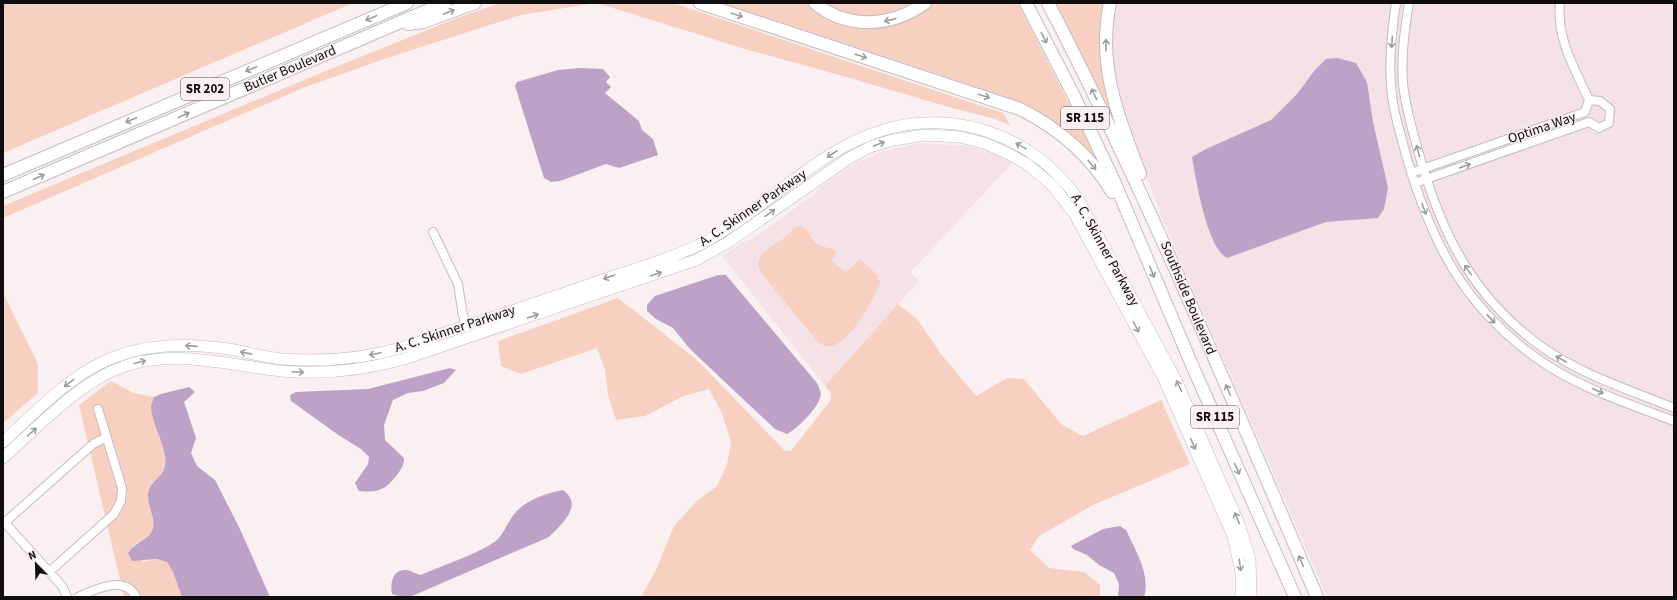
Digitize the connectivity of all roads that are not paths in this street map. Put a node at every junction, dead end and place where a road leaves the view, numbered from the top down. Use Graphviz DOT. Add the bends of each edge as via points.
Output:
graph roads {
  1 [pos="407,3"];
  2 [pos="445,3"];
  3 [pos="475,3"];
  4 [pos="700,3"];
  5 [pos="815,3"];
  6 [pos="925,3"];
  7 [pos="1026,3"];
  8 [pos="1048,3"];
  9 [pos="1110,3"];
  10 [pos="1396,3"];
  11 [pos="1409,3"];
  12 [pos="1560,3"];
  13 [pos="385,29"];
  14 [pos="1589,100"];
  15 [pos="1585,112"];
  16 [pos="1588,122"];
  17 [pos="1424,168"];
  18 [pos="1052,169"];
  19 [pos="1411,173"];
  20 [pos="3,175"];
  21 [pos="1044,177"];
  22 [pos="1427,179"];
  23 [pos="1415,183"];
  24 [pos="3,192"];
  25 [pos="433,232"];
  26 [pos="1137,237"];
  27 [pos="1170,256"];
  28 [pos="466,326"];
  29 [pos="1519,328"];
  30 [pos="1511,338"];
  31 [pos="1674,408"];
  32 [pos="98,409"];
  33 [pos="1674,421"];
  34 [pos="107,437"];
  35 [pos="3,442"];
  36 [pos="3,458"];
  37 [pos="4,524"];
  38 [pos="49,572"];
  39 [pos="67,597"];
  40 [pos="78,597"];
  41 [pos="136,597"];
  42 [pos="1241,597"];
  43 [pos="1252,597"];
  44 [pos="1294,597"];
  45 [pos="1317,597"];
  1 -- 20 [label="highway, Butler Boulevard / SR 202, one-way"];
  2 -- 13 [label="highway, Butler Boulevard / SR 202"];
  13 -- 3 [label="highway, one-way" via="423,22"];
  4 -- 26 [label="highway, one-way" via="1007,104 1033,116 1063,136 1092,164 1107,184"];
  6 -- 5 [label="highway, one-way" via="897,18 876,22 853,22 842,19"];
  7 -- 26 [label="highway, Southside Boulevard / SR 115, one-way" via="1114,181"];
  27 -- 8 [label="highway, Southside Boulevard / SR 115, one-way"];
  27 -- 9 [label="highway, one-way" via="1110,88 1106,51"];
  10 -- 19 [label="street, one-way" via="1391,85 1398,125"];
  17 -- 11 [label="street, one-way" via="1410,122 1403,84 1404,41"];
  12 -- 14 [label="street, Optima Way" via="1562,40"];
  24 -- 13 [label="highway, Butler Boulevard / SR 202, one-way"];
  14 -- 15 [label="street, Optima Way"];
  14 -- 16 [label="street" via="1600,101 1610,109 1608,123 1599,128"];
  15 -- 16 [label="street"];
  15 -- 17 [label="street, Optima Way"];
  22 -- 16 [label="street, one-way"];
  17 -- 19 [label="street, Optima Way"];
  17 -- 22 [label="street"];
  18 -- 21 [label="main road"];
  18 -- 28 [label="main road, A. C. Skinner Parkway, one-way" via="1031,151 975,127 933,123 890,128 845,146 724,230 691,249"];
  43 -- 18 [label="main road, A. C. Skinner Parkway, one-way" via="1251,565 1244,536 1178,384 1087,213 1067,184"];
  19 -- 23 [label="street"];
  36 -- 21 [label="main road, A. C. Skinner Parkway, one-way" via="86,386 130,365 152,359 178,357 294,372 332,372 368,368 421,354 696,260 727,243 859,152 889,141 924,135 973,140 1007,153"];
  21 -- 42 [label="main road, A. C. Skinner Parkway, one-way" via="1060,193 1080,223 1175,401 1233,536 1240,566"];
  22 -- 23 [label="street"];
  29 -- 22 [label="street, one-way" via="1490,299 1466,269 1446,230"];
  23 -- 30 [label="street, one-way" via="1440,248 1456,276 1480,308"];
  25 -- 28 [label="street" via="458,284"];
  26 -- 44 [label="highway, Southside Boulevard / SR 115, one-way"];
  45 -- 27 [label="highway, Southside Boulevard / SR 115, one-way"];
  28 -- 35 [label="main road, A. C. Skinner Parkway, one-way" via="400,348 339,359 290,359 229,349 180,345 132,351 97,365 77,378"];
  29 -- 30 [label="street"];
  31 -- 29 [label="street, one-way" via="1567,363"];
  30 -- 33 [label="street, one-way" via="1554,370"];
  32 -- 34 [label="street"];
  34 -- 37 [label="street" via="93,444"];
  34 -- 38 [label="street" via="122,488 121,501 114,514"];
  37 -- 38 [label="street"];
  38 -- 39 [label="street" via="62,586"];
  40 -- 41 [label="street" via="102,587 120,584"];
}
